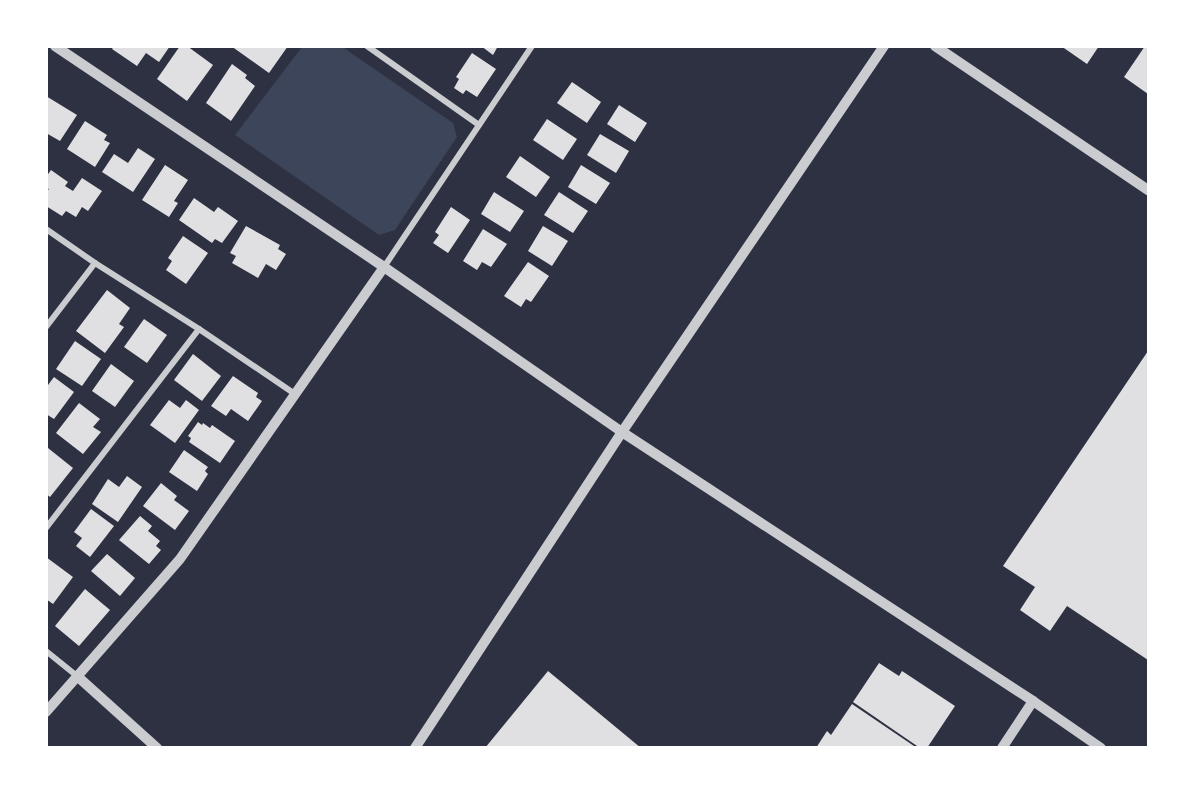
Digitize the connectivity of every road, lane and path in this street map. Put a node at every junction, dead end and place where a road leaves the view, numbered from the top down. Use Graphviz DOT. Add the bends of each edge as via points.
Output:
graph roads {
  1 [pos="55,46"];
  2 [pos="366,46"];
  3 [pos="532,46"];
  4 [pos="884,46"];
  5 [pos="935,46"];
  6 [pos="479,125"];
  7 [pos="1149,190"];
  8 [pos="46,229"];
  9 [pos="95,263"];
  10 [pos="384,267"];
  11 [pos="46,327"];
  12 [pos="199,329"];
  13 [pos="295,394"];
  14 [pos="622,432"];
  15 [pos="46,528"];
  16 [pos="46,651"];
  17 [pos="77,676"];
  18 [pos="1033,701"];
  19 [pos="46,712"];
  20 [pos="157,747"];
  21 [pos="415,747"];
  22 [pos="1002,747"];
  23 [pos="1101,747"];
  1 -- 10 [label="street"];
  2 -- 6 [label="street"];
  3 -- 6 [label="street"];
  4 -- 14 [label="street"];
  5 -- 7 [label="street"];
  6 -- 10 [label="street"];
  8 -- 9 [label="street"];
  9 -- 11 [label="street"];
  9 -- 12 [label="street"];
  10 -- 13 [label="street"];
  10 -- 14 [label="street"];
  12 -- 13 [label="street"];
  12 -- 15 [label="street"];
  13 -- 17 [label="street" via="180,559"];
  14 -- 18 [label="street"];
  14 -- 21 [label="street"];
  16 -- 17 [label="street"];
  17 -- 19 [label="street"];
  17 -- 20 [label="street"];
  18 -- 22 [label="street"];
  18 -- 23 [label="street"];
}
